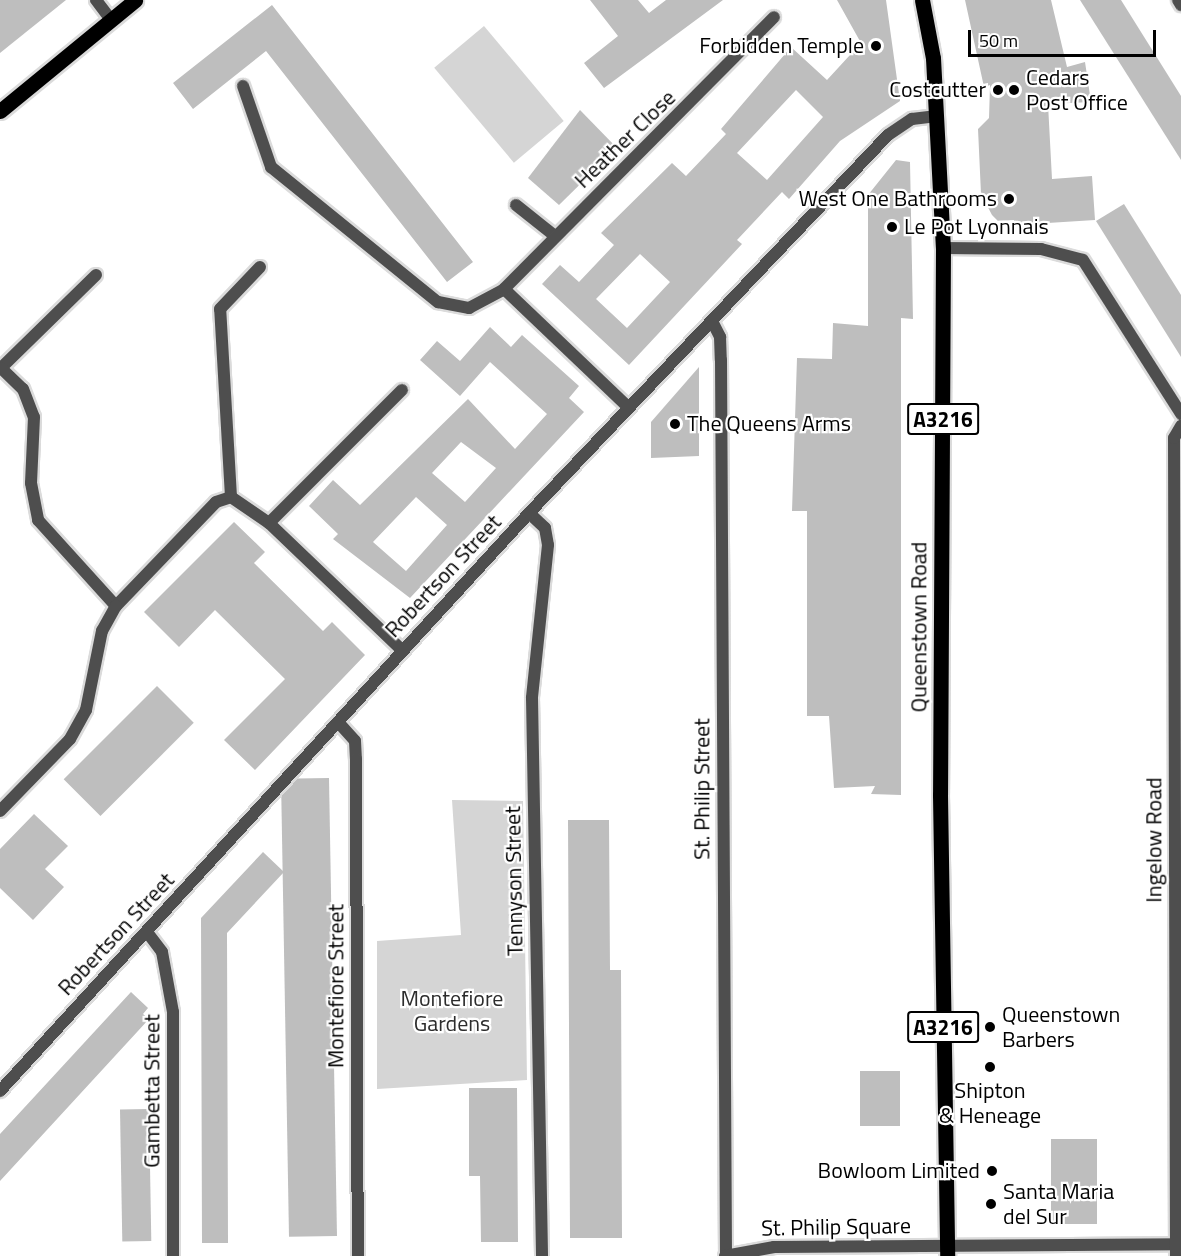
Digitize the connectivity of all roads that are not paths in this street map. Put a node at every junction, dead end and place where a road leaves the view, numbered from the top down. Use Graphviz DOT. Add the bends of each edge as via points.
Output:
graph roads {
  1 [pos="96,0"];
  2 [pos="135,0"];
  3 [pos="922,0"];
  4 [pos="1178,0"];
  5 [pos="1181,5"];
  6 [pos="774,17"];
  7 [pos="111,20"];
  8 [pos="243,86"];
  9 [pos="0,111"];
  10 [pos="937,116"];
  11 [pos="516,205"];
  12 [pos="555,236"];
  13 [pos="943,248"];
  14 [pos="260,267"];
  15 [pos="96,275"];
  16 [pos="504,289"];
  17 [pos="713,323"];
  18 [pos="0,368"];
  19 [pos="402,390"];
  20 [pos="628,407"];
  21 [pos="1181,414"];
  22 [pos="1181,426"];
  23 [pos="231,497"];
  24 [pos="529,513"];
  25 [pos="269,523"];
  26 [pos="116,606"];
  27 [pos="403,651"];
  28 [pos="338,722"];
  29 [pos="0,811"];
  30 [pos="147,932"];
  31 [pos="0,1091"];
  32 [pos="1178,1248"];
  33 [pos="947,1252"];
  34 [pos="173,1256"];
  35 [pos="358,1256"];
  36 [pos="542,1256"];
  37 [pos="726,1256"];
  1 -- 7 [label="street"];
  2 -- 7 [label="main road"];
  3 -- 10 [label="main road, Queenstown Road / A3216"];
  4 -- 5 [label="street"];
  6 -- 12 [label="street, Heather Close" via="689,108"];
  7 -- 9 [label="main road"];
  8 -- 16 [label="street, Heather Close" via="271,167 438,302 469,308"];
  10 -- 13 [label="main road, Queenstown Road / A3216"];
  10 -- 17 [label="street, Robertson Street" via="912,119 888,135"];
  11 -- 12 [label="street"];
  12 -- 16 [label="street, Heather Close"];
  13 -- 21 [label="street" via="1041,249 1083,260"];
  13 -- 33 [label="main road, Queenstown Road / A3216" via="940,795"];
  14 -- 23 [label="street" via="220,309"];
  15 -- 18 [label="street"];
  16 -- 20 [label="street"];
  17 -- 20 [label="street, Robertson Street"];
  17 -- 37 [label="street, St. Philip Street" via="720,337 721,360"];
  18 -- 26 [label="street" via="23,389 34,417 31,483 38,520"];
  19 -- 25 [label="street"];
  20 -- 24 [label="street, Robertson Street"];
  22 -- 32 [label="street, Ingelow Road" via="1174,438"];
  23 -- 25 [label="street"];
  23 -- 26 [label="street" via="216,502"];
  24 -- 27 [label="street, Robertson Street"];
  24 -- 36 [label="street, Tennyson Street" via="545,528 548,545 532,698"];
  25 -- 27 [label="street"];
  26 -- 29 [label="street" via="102,631 86,710 70,739"];
  27 -- 28 [label="street, Robertson Street"];
  28 -- 30 [label="street, Robertson Street"];
  28 -- 35 [label="street, Montefiore Street" via="355,741 356,759"];
  30 -- 31 [label="street, Robertson Street"];
  30 -- 34 [label="street, Gambetta Street" via="162,952 173,1012"];
  32 -- 33 [label="street, St. Philip Square"];
  33 -- 37 [label="street, St. Philip Square" via="774,1247"];
}
